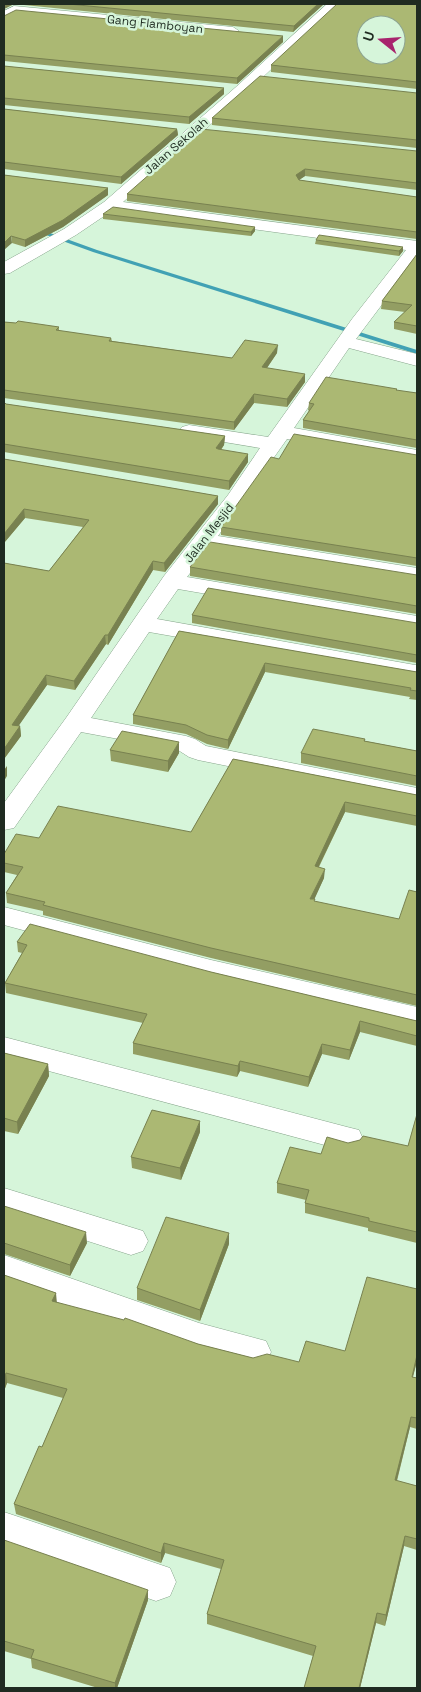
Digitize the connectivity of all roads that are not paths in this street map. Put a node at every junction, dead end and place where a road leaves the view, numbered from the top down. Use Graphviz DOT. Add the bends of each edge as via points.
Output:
graph roads {
  1 [pos="334,4"];
  2 [pos="9,13"];
  3 [pos="295,21"];
  4 [pos="314,23"];
  5 [pos="248,33"];
  6 [pos="277,36"];
  7 [pos="296,38"];
  8 [pos="262,50"];
  9 [pos="282,52"];
  10 [pos="257,76"];
  11 [pos="276,78"];
  12 [pos="222,88"];
  13 [pos="242,90"];
  14 [pos="174,129"];
  15 [pos="194,130"];
  16 [pos="214,131"];
  17 [pos="107,188"];
  18 [pos="125,191"];
  19 [pos="110,205"];
  20 [pos="417,246"];
  21 [pos="4,268"];
  22 [pos="357,331"];
  23 [pos="417,360"];
  24 [pos="175,429"];
  25 [pos="277,438"];
  26 [pos="417,456"];
  27 [pos="203,540"];
  28 [pos="417,575"];
  29 [pos="172,581"];
  30 [pos="417,623"];
  31 [pos="144,624"];
  32 [pos="415,672"];
  33 [pos="75,723"];
  34 [pos="417,796"];
  35 [pos="4,822"];
  36 [pos="4,916"];
  37 [pos="417,1018"];
  38 [pos="4,1048"];
  39 [pos="347,1139"];
  40 [pos="4,1201"];
  41 [pos="131,1241"];
  42 [pos="4,1269"];
  43 [pos="253,1352"];
  44 [pos="4,1530"];
  45 [pos="156,1582"];
  1 -- 4 [label="street, Jalan Sekolah"];
  2 -- 5 [label="street, Gang Flamboyan"];
  3 -- 4 [label="street"];
  4 -- 7 [label="street, Jalan Sekolah"];
  6 -- 7 [label="street"];
  7 -- 9 [label="street, Jalan Sekolah"];
  8 -- 9 [label="street"];
  9 -- 10 [label="street, Jalan Sekolah"];
  10 -- 11 [label="street"];
  10 -- 13 [label="street, Jalan Sekolah"];
  12 -- 13 [label="street"];
  13 -- 15 [label="street, Jalan Sekolah"];
  14 -- 15 [label="street"];
  15 -- 16 [label="street"];
  15 -- 18 [label="street, Jalan Sekolah"];
  17 -- 18 [label="street"];
  18 -- 19 [label="street, Jalan Sekolah"];
  19 -- 20 [label="street"];
  19 -- 21 [label="street, Jalan Sekolah" via="70,232"];
  20 -- 22 [label="street, Jalan Mesjid"];
  22 -- 23 [label="street"];
  22 -- 25 [label="street, Jalan Mesjid"];
  24 -- 25 [label="street"];
  25 -- 26 [label="street"];
  25 -- 27 [label="street, Jalan Mesjid" via="225,497"];
  27 -- 28 [label="street"];
  27 -- 29 [label="street, Jalan Mesjid"];
  29 -- 30 [label="street"];
  29 -- 31 [label="street, Jalan Mesjid"];
  31 -- 32 [label="street"];
  31 -- 33 [label="street, Jalan Mesjid"];
  33 -- 34 [label="street" via="186,744 198,752"];
  33 -- 35 [label="street, Jalan Mesjid"];
  36 -- 37 [label="street" via="211,970"];
  38 -- 39 [label="street"];
  40 -- 41 [label="street"];
  42 -- 43 [label="street" via="199,1338"];
  44 -- 45 [label="street"];
}
